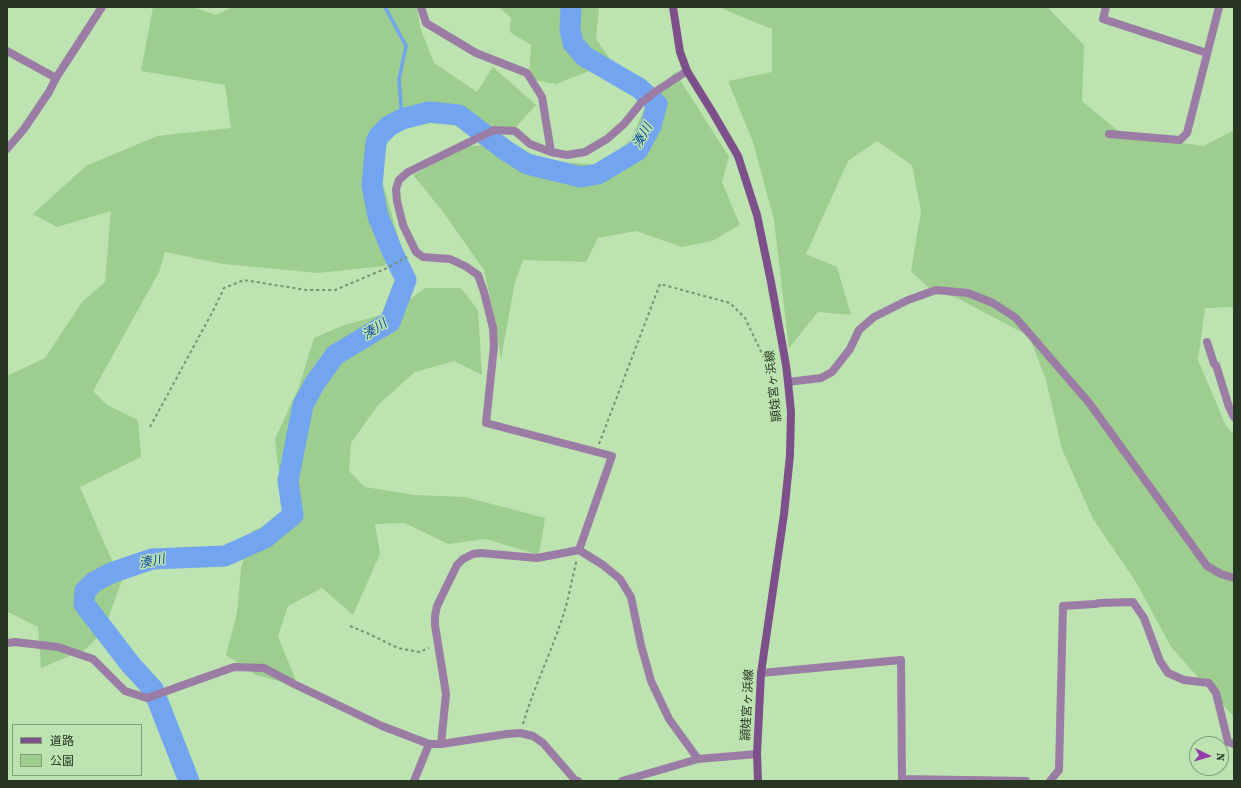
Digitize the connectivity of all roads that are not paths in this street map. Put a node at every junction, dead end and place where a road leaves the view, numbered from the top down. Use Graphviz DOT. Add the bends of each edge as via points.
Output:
graph roads {
  1 [pos="102,7"];
  2 [pos="421,7"];
  3 [pos="673,7"];
  4 [pos="1106,7"];
  5 [pos="1219,7"];
  6 [pos="7,51"];
  7 [pos="1207,52"];
  8 [pos="687,71"];
  9 [pos="56,78"];
  10 [pos="1109,134"];
  11 [pos="7,149"];
  12 [pos="551,152"];
  13 [pos="1207,342"];
  14 [pos="788,382"];
  15 [pos="1234,417"];
  16 [pos="579,550"];
  17 [pos="1234,578"];
  18 [pos="7,643"];
  19 [pos="761,673"];
  20 [pos="430,744"];
  21 [pos="441,744"];
  22 [pos="1234,744"];
  23 [pos="757,754"];
  24 [pos="698,759"];
  25 [pos="902,780"];
  26 [pos="414,781"];
  27 [pos="578,781"];
  28 [pos="622,781"];
  29 [pos="758,781"];
  30 [pos="1026,781"];
  31 [pos="1050,781"];
  1 -- 9 [label="street"];
  2 -- 12 [label="street" via="426,24 476,53 527,73 542,97"];
  3 -- 8 [label="main road, 頴娃宮ヶ浜線" via="680,52"];
  4 -- 7 [label="street" via="1104,19"];
  5 -- 7 [label="street"];
  6 -- 9 [label="street"];
  7 -- 10 [label="street" via="1188,131 1180,140"];
  8 -- 12 [label="street" via="654,92 624,124 602,142 585,152 567,155"];
  8 -- 14 [label="main road, 頴娃宮ヶ浜線" via="738,156 757,215"];
  9 -- 11 [label="street" via="24,129"];
  12 -- 16 [label="street" via="530,144 515,131 494,130 408,172 399,180 396,189 403,225 416,252 423,257 450,259 478,275 493,328 494,346 486,423 612,456"];
  13 -- 15 [label="street"];
  14 -- 17 [label="street" via="821,378 832,372 850,349 859,330 874,318 908,300 936,290 968,293 993,303 1016,318 1090,404 1207,566"];
  14 -- 19 [label="main road, 頴娃宮ヶ浜線" via="791,412 790,455"];
  16 -- 21 [label="street" via="537,558 472,554 463,558 457,565 437,606 435,616 446,694"];
  16 -- 24 [label="street" via="620,579 630,597 651,681 669,719"];
  18 -- 20 [label="street" via="58,647 93,659 125,691 147,698 234,667 264,668 382,726"];
  19 -- 23 [label="main road, 頴娃宮ヶ浜線"];
  19 -- 25 [label="street" via="901,660"];
  20 -- 21 [label="street"];
  20 -- 26 [label="street"];
  21 -- 27 [label="street" via="507,734 533,736 543,743"];
  22 -- 31 [label="street" via="1228,742 1216,693 1209,684 1184,680 1168,673 1160,661 1144,618 1133,602 1063,606 1059,770"];
  23 -- 24 [label="street"];
  23 -- 29 [label="main road, 頴娃宮ヶ浜線"];
  24 -- 28 [label="street"];
  25 -- 30 [label="street"];
}
